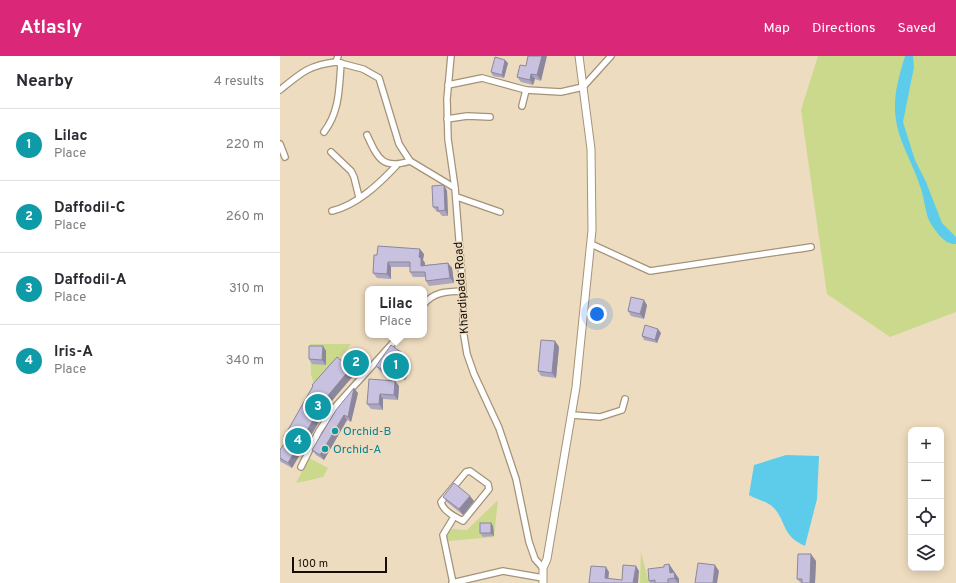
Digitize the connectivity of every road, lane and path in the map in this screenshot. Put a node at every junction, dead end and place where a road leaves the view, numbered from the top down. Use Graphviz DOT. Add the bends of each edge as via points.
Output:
graph roads {
  1 [pos="338,56"];
  2 [pos="451,56"];
  3 [pos="579,56"];
  4 [pos="611,56"];
  5 [pos="339,63"];
  6 [pos="448,85"];
  7 [pos="583,87"];
  8 [pos="280,90"];
  9 [pos="526,90"];
  10 [pos="522,106"];
  11 [pos="490,117"];
  12 [pos="447,119"];
  13 [pos="324,132"];
  14 [pos="367,136"];
  15 [pos="280,144"];
  16 [pos="331,152"];
  17 [pos="285,157"];
  18 [pos="410,161"];
  19 [pos="396,166"];
  20 [pos="455,188"];
  21 [pos="457,197"];
  22 [pos="359,198"];
  23 [pos="332,211"];
  24 [pos="500,212"];
  25 [pos="591,244"];
  26 [pos="799,249"];
  27 [pos="463,291"];
  28 [pos="427,302"];
  29 [pos="397,338"];
  30 [pos="625,399"];
  31 [pos="572,415"];
  32 [pos="301,467"];
  33 [pos="454,517"];
  34 [pos="543,568"];
  35 [pos="543,581"];
  36 [pos="453,583"];
  1 -- 5 [label="street"];
  2 -- 6 [label="street, Khardipada Road"];
  3 -- 7 [label="street"];
  4 -- 7 [label="street"];
  5 -- 8 [label="street" via="323,64 305,70"];
  5 -- 13 [label="street" via="340,95 331,122"];
  5 -- 18 [label="street" via="363,69 379,78 399,144"];
  6 -- 9 [label="street" via="482,78"];
  6 -- 12 [label="street, Khardipada Road"];
  7 -- 9 [label="street" via="561,92"];
  7 -- 25 [label="street" via="591,149"];
  9 -- 10 [label="street"];
  11 -- 12 [label="street" via="467,116"];
  12 -- 20 [label="street, Khardipada Road"];
  14 -- 19 [label="street" via="383,162"];
  15 -- 17 [label="street"];
  16 -- 22 [label="street" via="351,171"];
  18 -- 19 [label="street"];
  18 -- 20 [label="street"];
  19 -- 22 [label="street" via="382,182"];
  20 -- 21 [label="street, Khardipada Road"];
  21 -- 24 [label="street"];
  21 -- 27 [label="street, Khardipada Road"];
  22 -- 23 [label="street"];
  25 -- 26 [label="street" via="650,271 810,247"];
  25 -- 31 [label="street"];
  27 -- 28 [label="street" via="438,293"];
  27 -- 34 [label="street, Khardipada Road" via="463,330 467,354 499,428 516,479 528,542"];
  29 -- 32 [label="street" via="335,407 319,431"];
  30 -- 31 [label="street" via="622,410 600,417"];
  31 -- 34 [label="street" via="547,559"];
  33 -- 33 [label="street" via="441,502 466,472 473,472 488,484 489,489 465,520"];
  33 -- 36 [label="street" via="443,534"];
  34 -- 35 [label="street"];
  35 -- 36 [label="street" via="503,571"];
}
